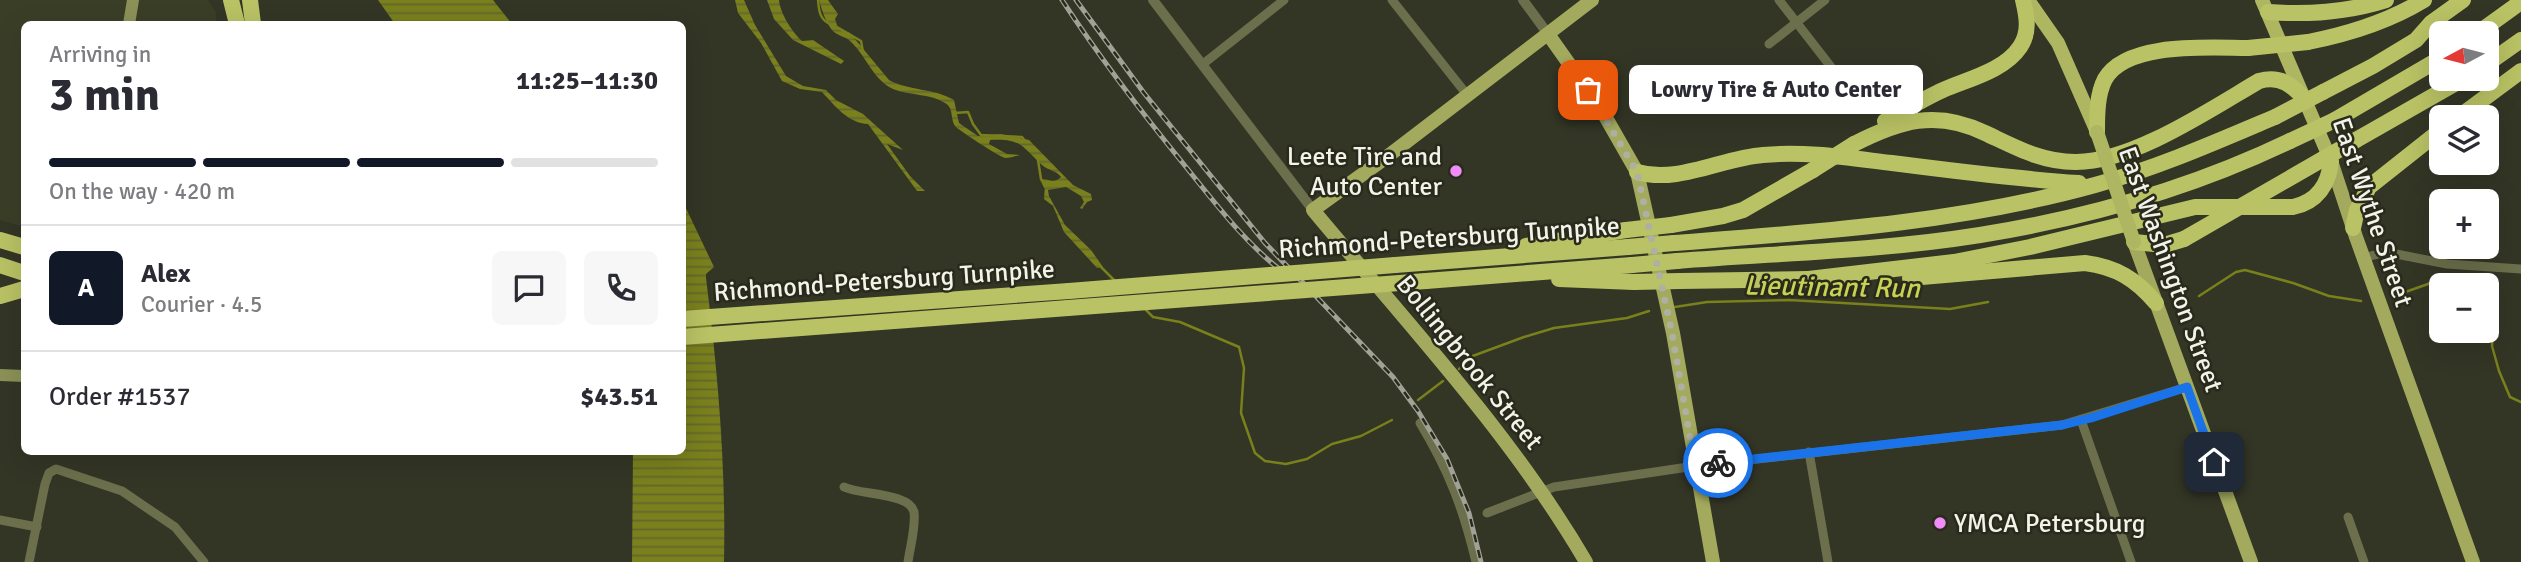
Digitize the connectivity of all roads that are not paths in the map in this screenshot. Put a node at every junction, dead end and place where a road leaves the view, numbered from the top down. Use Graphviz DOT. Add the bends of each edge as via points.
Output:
graph roads {
  1 [pos="133,0"];
  2 [pos="231,0"];
  3 [pos="250,0"];
  4 [pos="1153,0"];
  5 [pos="1284,0"];
  6 [pos="1392,0"];
  7 [pos="1523,0"];
  8 [pos="1592,0"];
  9 [pos="1779,0"];
  10 [pos="1825,0"];
  11 [pos="2026,0"];
  12 [pos="2386,0"];
  13 [pos="2424,0"];
  14 [pos="2463,0"];
  15 [pos="2477,0"];
  16 [pos="2521,2"];
  17 [pos="2265,6"];
  18 [pos="130,21"];
  19 [pos="236,21"];
  20 [pos="253,21"];
  21 [pos="2495,21"];
  22 [pos="1797,22"];
  23 [pos="1548,34"];
  24 [pos="2416,40"];
  25 [pos="2521,40"];
  26 [pos="1769,44"];
  27 [pos="2499,56"];
  28 [pos="1203,64"];
  29 [pos="2429,65"];
  30 [pos="2521,71"];
  31 [pos="2442,91"];
  32 [pos="1468,96"];
  33 [pos="1856,99"];
  34 [pos="2307,101"];
  35 [pos="2475,105"];
  36 [pos="2096,132"];
  37 [pos="2429,140"];
  38 [pos="1854,144"];
  39 [pos="2331,161"];
  40 [pos="1637,172"];
  41 [pos="2095,185"];
  42 [pos="1313,210"];
  43 [pos="2353,228"];
  44 [pos="0,240"];
  45 [pos="2134,242"];
  46 [pos="21,246"];
  47 [pos="2363,258"];
  48 [pos="1424,263"];
  49 [pos="0,265"];
  50 [pos="2521,269"];
  51 [pos="21,272"];
  52 [pos="1483,277"];
  53 [pos="1800,279"];
  54 [pos="21,290"];
  55 [pos="0,296"];
  56 [pos="2156,303"];
  57 [pos="686,319"];
  58 [pos="686,337"];
  59 [pos="0,375"];
  60 [pos="21,376"];
  61 [pos="2187,387"];
  62 [pos="2081,420"];
  63 [pos="1420,423"];
  64 [pos="1809,452"];
  65 [pos="1695,466"];
  66 [pos="844,487"];
  67 [pos="1541,491"];
  68 [pos="1487,513"];
  69 [pos="2348,517"];
  70 [pos="0,520"];
  71 [pos="37,527"];
  72 [pos="29,562"];
  73 [pos="204,562"];
  74 [pos="908,562"];
  75 [pos="1476,562"];
  76 [pos="1586,562"];
  77 [pos="1713,562"];
  78 [pos="1828,562"];
  79 [pos="2131,562"];
  80 [pos="2251,562"];
  81 [pos="2364,562"];
  82 [pos="2473,562"];
  1 -- 18 [label="main road"];
  2 -- 19 [label="highway"];
  3 -- 20 [label="highway"];
  4 -- 28 [label="street, Bollingbrook Street"];
  5 -- 28 [label="street"];
  6 -- 32 [label="street"];
  7 -- 23 [label="street"];
  8 -- 23 [label="main road"];
  9 -- 22 [label="street"];
  10 -- 22 [label="street"];
  11 -- 36 [label="highway, East Washington Street" via="2058,43"];
  11 -- 38 [label="highway" via="2026,35 2008,60 1927,98"];
  12 -- 17 [label="highway" via="2307,13"];
  13 -- 36 [label="highway, bridge" via="2334,37 2130,57 2106,78"];
  14 -- 24 [label="highway, Richmond-Petersburg Turnpike"];
  15 -- 24 [label="highway"];
  16 -- 21 [label="highway"];
  17 -- 34 [label="highway, East Wythe Street"];
  22 -- 26 [label="street"];
  22 -- 33 [label="street"];
  23 -- 32 [label="main road"];
  23 -- 40 [label="main road" via="1601,109"];
  24 -- 41 [label="highway, Richmond-Petersburg Turnpike, bridge" via="2275,117"];
  25 -- 27 [label="highway"];
  28 -- 42 [label="street, Bollingbrook Street"];
  29 -- 52 [label="highway, Richmond-Petersburg Turnpike, bridge" via="2290,141 2179,187 2092,213 1932,241"];
  30 -- 35 [label="highway"];
  31 -- 45 [label="highway, bridge" via="2185,239 2164,244"];
  32 -- 42 [label="main road"];
  34 -- 38 [label="highway" via="2282,80 2259,81 2148,142 2089,161 2039,157 1976,129 1940,120 1897,124"];
  34 -- 39 [label="highway, East Wythe Street"];
  36 -- 45 [label="highway, East Washington Street, bridge"];
  37 -- 43 [label="highway" via="2369,187"];
  38 -- 48 [label="highway, bridge" via="1743,210 1723,216"];
  39 -- 43 [label="main road, East Wythe Street"];
  39 -- 53 [label="highway" via="2317,196 2303,205 2195,207 1954,262"];
  40 -- 41 [label="highway" via="1662,176 1742,157 1795,154"];
  40 -- 65 [label="main road"];
  41 -- 48 [label="highway, Richmond-Petersburg Turnpike, bridge" via="1901,223"];
  42 -- 67 [label="main road, Bollingbrook Street"];
  43 -- 47 [label="main road, East Wythe Street"];
  44 -- 46 [label="highway"];
  45 -- 56 [label="main road, East Washington Street"];
  47 -- 50 [label="street" via="2386,252 2447,264"];
  47 -- 82 [label="main road, East Wythe Street"];
  48 -- 57 [label="highway, Richmond-Petersburg Turnpike, bridge"];
  49 -- 51 [label="highway"];
  52 -- 53 [label="highway, bridge" via="1634,282"];
  52 -- 58 [label="highway, Richmond-Petersburg Turnpike, bridge"];
  53 -- 56 [label="highway" via="1916,277 2085,263 2123,274"];
  54 -- 55 [label="highway"];
  56 -- 61 [label="main road, East Washington Street"];
  59 -- 60 [label="main road"];
  61 -- 62 [label="street"];
  61 -- 80 [label="main road, East Washington Street"];
  62 -- 64 [label="street"];
  62 -- 79 [label="street"];
  63 -- 75 [label="street" via="1459,498"];
  64 -- 65 [label="street"];
  64 -- 78 [label="street"];
  65 -- 67 [label="street"];
  65 -- 77 [label="main road"];
  66 -- 74 [label="street" via="909,503 914,513"];
  67 -- 68 [label="street"];
  67 -- 76 [label="main road, Bollingbrook Street"];
  69 -- 81 [label="street"];
  70 -- 71 [label="street"];
  71 -- 72 [label="street"];
  71 -- 73 [label="street" via="48,474 56,469 67,471 122,491 175,527"];
}
